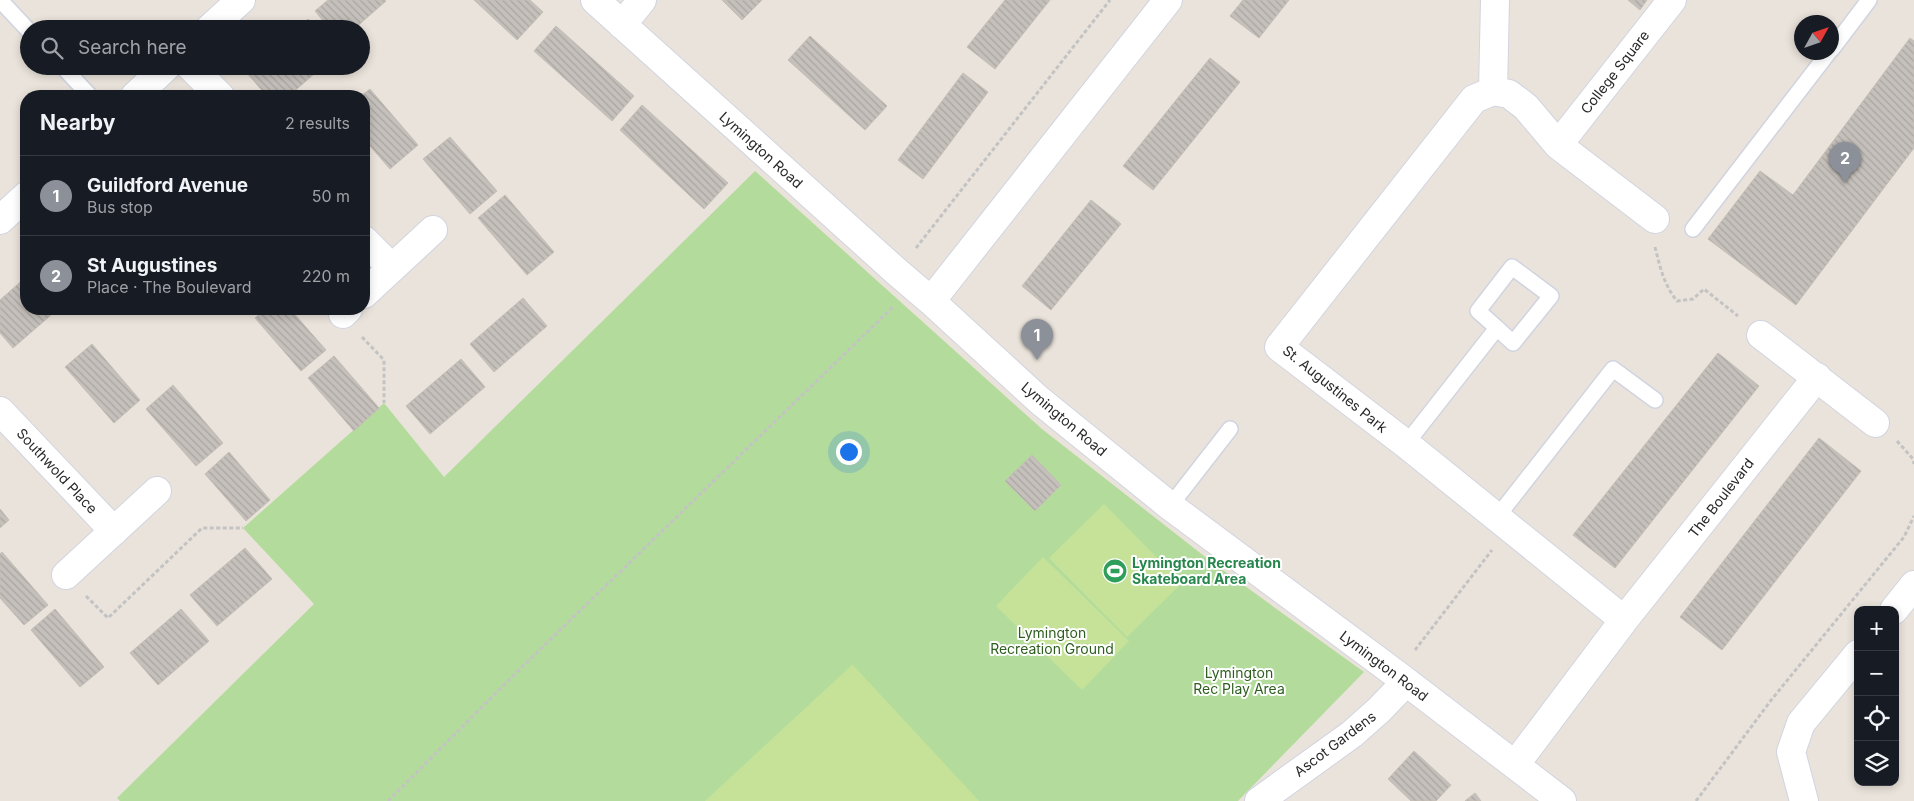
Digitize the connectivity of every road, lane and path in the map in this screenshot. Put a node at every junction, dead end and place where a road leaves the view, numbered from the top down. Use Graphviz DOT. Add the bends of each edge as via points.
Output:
graph roads {
  1 [pos="0,0"];
  2 [pos="241,0"];
  3 [pos="596,0"];
  4 [pos="642,0"];
  5 [pos="1110,0"];
  6 [pos="1168,0"];
  7 [pos="1495,0"];
  8 [pos="1672,0"];
  9 [pos="1869,0"];
  10 [pos="218,20"];
  11 [pos="20,21"];
  12 [pos="622,25"];
  13 [pos="1839,40"];
  14 [pos="1823,60"];
  15 [pos="70,75"];
  16 [pos="157,75"];
  17 [pos="199,75"];
  18 [pos="84,90"];
  19 [pos="141,90"];
  20 [pos="214,90"];
  21 [pos="1493,91"];
  22 [pos="1558,144"];
  23 [pos="20,202"];
  24 [pos="1655,219"];
  25 [pos="0,220"];
  26 [pos="1693,229"];
  27 [pos="433,230"];
  28 [pos="370,246"];
  29 [pos="392,268"];
  30 [pos="914,286"];
  31 [pos="370,288"];
  32 [pos="348,315"];
  33 [pos="1496,328"];
  34 [pos="1761,335"];
  35 [pos="1817,377"];
  36 [pos="1655,400"];
  37 [pos="384,403"];
  38 [pos="0,411"];
  39 [pos="1875,423"];
  40 [pos="1230,429"];
  41 [pos="1406,444"];
  42 [pos="157,490"];
  43 [pos="1170,506"];
  44 [pos="1914,516"];
  45 [pos="1503,522"];
  46 [pos="243,528"];
  47 [pos="114,531"];
  48 [pos="66,575"];
  49 [pos="1914,586"];
  50 [pos="1897,606"];
  51 [pos="1624,620"];
  52 [pos="1854,659"];
  53 [pos="1401,678"];
  54 [pos="1514,765"];
  55 [pos="388,801"];
  56 [pos="1259,801"];
  57 [pos="1562,801"];
  58 [pos="1696,801"];
  59 [pos="1804,801"];
  1 -- 11 [label="lane"];
  2 -- 10 [label="street"];
  3 -- 12 [label="street, Lymington Road"];
  4 -- 12 [label="street"];
  5 -- 30 [label="path"];
  6 -- 30 [label="street"];
  7 -- 21 [label="street"];
  8 -- 22 [label="street, College Square"];
  9 -- 13 [label="lane"];
  12 -- 30 [label="street, Lymington Road"];
  14 -- 26 [label="lane"];
  15 -- 18 [label="lane"];
  16 -- 19 [label="street"];
  17 -- 20 [label="street"];
  21 -- 22 [label="street" via="1509,94 1526,107"];
  21 -- 41 [label="street, St. Augustines Park" via="1474,99 1279,346"];
  22 -- 24 [label="street"];
  23 -- 25 [label="street"];
  24 -- 34 [label="path" via="1649,233 1661,274 1668,291 1677,301 1693,299 1704,289"];
  27 -- 29 [label="street"];
  28 -- 29 [label="street"];
  29 -- 31 [label="street"];
  30 -- 43 [label="street, Lymington Road" via="1039,400"];
  30 -- 55 [label="path"];
  32 -- 37 [label="path" via="384,360"];
  33 -- 33 [label="lane" via="1478,312 1512,268 1550,296 1513,343"];
  33 -- 41 [label="lane"];
  34 -- 35 [label="street"];
  35 -- 39 [label="street"];
  35 -- 51 [label="street, The Boulevard"];
  36 -- 45 [label="lane" via="1613,369"];
  38 -- 47 [label="street, Southwold Place"];
  40 -- 43 [label="lane"];
  41 -- 45 [label="street, St. Augustines Park"];
  42 -- 47 [label="street"];
  43 -- 53 [label="street, Lymington Road"];
  44 -- 58 [label="path" via="1904,537 1772,699"];
  45 -- 51 [label="street, St. Augustines Park"];
  45 -- 53 [label="path"];
  46 -- 48 [label="path" via="202,528 108,618"];
  47 -- 48 [label="street"];
  49 -- 50 [label="street"];
  51 -- 54 [label="street"];
  52 -- 59 [label="street" via="1801,723 1791,752"];
  53 -- 54 [label="street, Lymington Road"];
  53 -- 56 [label="street, Ascot Gardens" via="1379,710 1352,734"];
  54 -- 57 [label="street, Lymington Road"];
}
